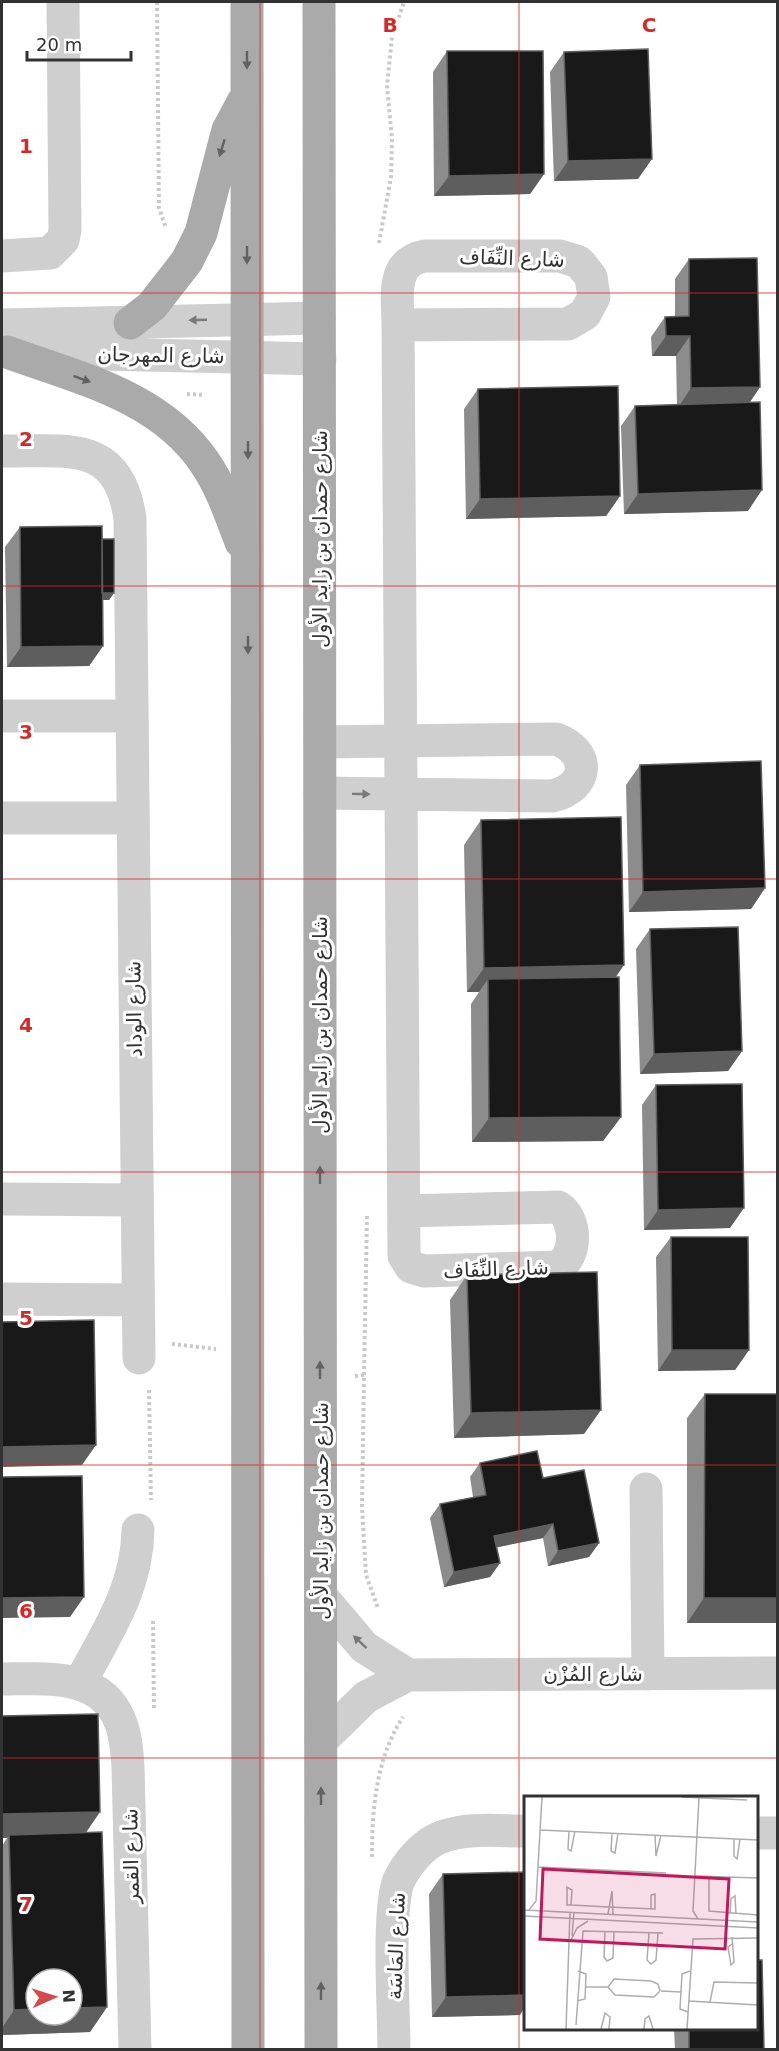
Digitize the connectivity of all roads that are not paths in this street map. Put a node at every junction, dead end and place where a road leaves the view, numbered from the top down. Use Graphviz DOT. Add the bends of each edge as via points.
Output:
graph roads {
  1 [pos="63,2"];
  2 [pos="247,2"];
  3 [pos="323,5"];
  4 [pos="247,96"];
  5 [pos="2,256"];
  6 [pos="319,318"];
  7 [pos="247,319"];
  8 [pos="130,322"];
  9 [pos="398,325"];
  10 [pos="3,343"];
  11 [pos="247,357"];
  12 [pos="320,359"];
  13 [pos="2,451"];
  14 [pos="248,560"];
  15 [pos="2,716"];
  16 [pos="132,716"];
  17 [pos="400,741"];
  18 [pos="320,742"];
  19 [pos="320,793"];
  20 [pos="401,794"];
  21 [pos="2,818"];
  22 [pos="133,818"];
  23 [pos="2,1199"];
  24 [pos="136,1200"];
  25 [pos="404,1211"];
  26 [pos="2,1299"];
  27 [pos="138,1300"];
  28 [pos="139,1349"];
  29 [pos="646,1489"];
  30 [pos="138,1530"];
  31 [pos="321,1596"];
  32 [pos="777,1673"];
  33 [pos="648,1674"];
  34 [pos="408,1675"];
  35 [pos="2,1679"];
  36 [pos="80,1683"];
  37 [pos="321,1741"];
  38 [pos="524,1831"];
  39 [pos="758,1833"];
  40 [pos="777,1833"];
  41 [pos="135,2049"];
  42 [pos="248,2049"];
  43 [pos="321,2049"];
  44 [pos="394,2049"];
  1 -- 5 [label="street" via="63,240 50,253"];
  2 -- 4 [label="main road, one-way"];
  3 -- 6 [label="main road, شارع حمدان بن زايد الأول"];
  4 -- 7 [label="main road, one-way"];
  4 -- 8 [label="main road, one-way" via="228,130 201,233 187,261 152,306"];
  6 -- 7 [label="street, شارع المهرجان"];
  6 -- 12 [label="main road, شارع حمدان بن زايد الأول"];
  7 -- 8 [label="street, شارع المهرجان, one-way"];
  7 -- 11 [label="main road"];
  8 -- 10 [label="street, شارع المهرجان"];
  9 -- 9 [label="street, شارع النِّفَاف" via="568,324 585,315 594,297 591,277 579,262 560,256 415,258 401,269 398,278"];
  9 -- 17 [label="street, شارع النِّفَاف"];
  10 -- 11 [label="street, شارع المهرجان"];
  10 -- 14 [label="main road, one-way" via="151,409 180,432 205,463"];
  11 -- 12 [label="street, شارع المهرجان"];
  11 -- 14 [label="main road, one-way"];
  12 -- 18 [label="main road, شارع حمدان بن زايد الأول"];
  13 -- 16 [label="street, شارع الوداد" via="76,452 98,459 115,473 126,493 130,519"];
  14 -- 42 [label="main road, one-way"];
  15 -- 16 [label="street"];
  16 -- 22 [label="street, شارع الوداد"];
  17 -- 18 [label="street"];
  17 -- 20 [label="street, شارع النِّفَاف"];
  17 -- 20 [label="street" via="556,739 569,744 579,755 582,770 577,783 566,793 552,796"];
  18 -- 19 [label="main road, شارع حمدان بن زايد الأول"];
  19 -- 20 [label="street, one-way"];
  31 -- 19 [label="main road, شارع حمدان بن زايد الأول, one-way"];
  20 -- 25 [label="street, شارع النِّفَاف"];
  21 -- 22 [label="street"];
  22 -- 24 [label="street, شارع الوداد"];
  23 -- 24 [label="street"];
  24 -- 27 [label="street, شارع الوداد"];
  25 -- 25 [label="street, شارع النِّفَاف" via="404,1256 417,1270 557,1267 567,1262 571,1251 568,1215 558,1207"];
  26 -- 27 [label="street"];
  27 -- 28 [label="street, شارع الوداد"];
  29 -- 33 [label="street"];
  30 -- 36 [label="street" via="136,1562 127,1593"];
  34 -- 31 [label="street, one-way" via="364,1647"];
  31 -- 37 [label="main road, شارع حمدان بن زايد الأول"];
  32 -- 33 [label="street, شارع المُزْن"];
  33 -- 34 [label="street, شارع المُزْن"];
  34 -- 37 [label="street, شارع المُزْن" via="366,1697"];
  35 -- 36 [label="street, شارع القمر"];
  36 -- 41 [label="street, شارع القمر" via="111,1705 126,1746"];
  43 -- 37 [label="main road, شارع حمدان بن زايد الأول, one-way"];
  38 -- 44 [label="street, شارع المَاسَة" via="470,1831 438,1839 415,1855 398,1882 394,1912"];
  39 -- 40 [label="street"];
}
